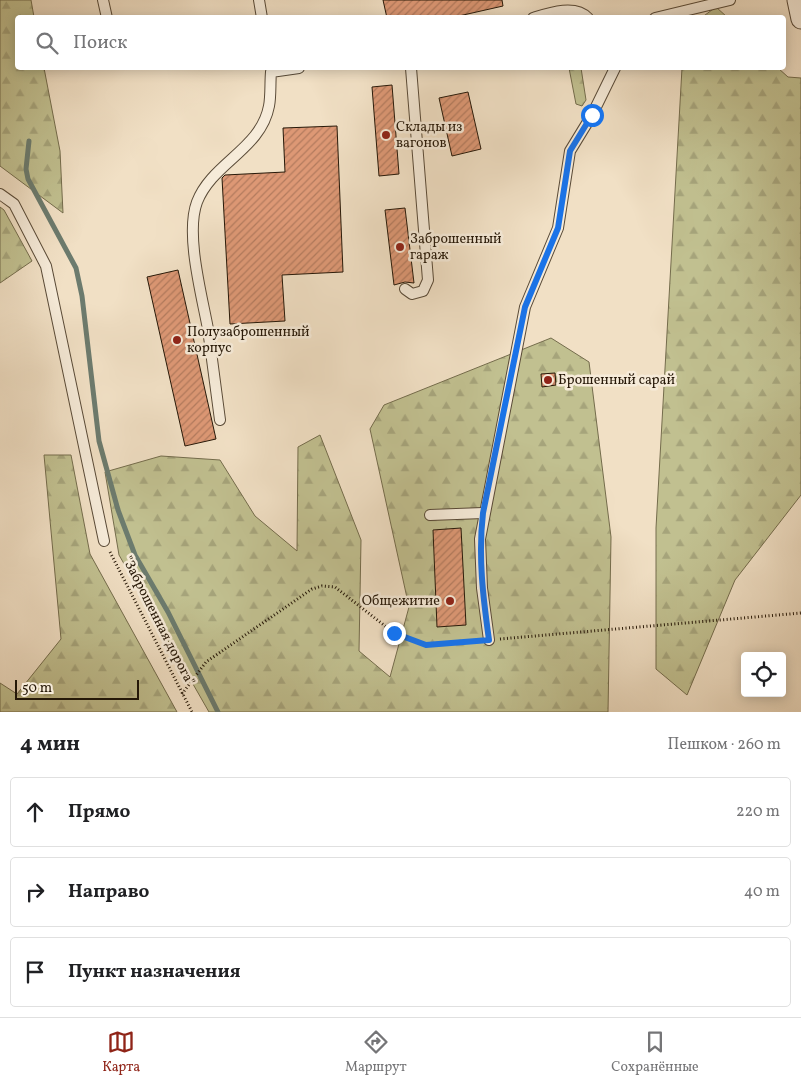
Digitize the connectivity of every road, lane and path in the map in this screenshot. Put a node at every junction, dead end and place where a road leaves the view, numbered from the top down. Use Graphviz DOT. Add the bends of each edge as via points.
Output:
graph roads {
  1 [pos="103,0"];
  2 [pos="259,0"];
  3 [pos="730,0"];
  4 [pos="796,0"];
  5 [pos="106,15"];
  6 [pos="262,15"];
  7 [pos="548,15"];
  8 [pos="584,15"];
  9 [pos="668,15"];
  10 [pos="801,19"];
  11 [pos="270,70"];
  12 [pos="411,70"];
  13 [pos="614,70"];
  14 [pos="0,194"];
  15 [pos="405,289"];
  16 [pos="220,420"];
  17 [pos="483,513"];
  18 [pos="430,515"];
  19 [pos="104,541"];
  20 [pos="801,613"];
  21 [pos="489,640"];
  22 [pos="182,694"];
  23 [pos="192,712"];
  1 -- 5 [label="lane"];
  2 -- 6 [label="lane"];
  3 -- 9 [label="lane"];
  4 -- 10 [label="street"];
  7 -- 8 [label="lane" via="569,11"];
  11 -- 16 [label="lane" via="269,106 259,131 250,144 205,187 194,218 196,266"];
  12 -- 15 [label="lane" via="428,280 423,291 412,294"];
  13 -- 17 [label="lane" via="570,151 558,228 525,307"];
  14 -- 19 [label="lane" via="14,204 46,266"];
  17 -- 18 [label="lane"];
  17 -- 21 [label="lane" via="481,575"];
  19 -- 22 [label="path, \"Заброшенная дорога\""];
  20 -- 21 [label="path"];
  21 -- 22 [label="path" via="426,645 394,633 335,587 322,586 312,589 206,662"];
  22 -- 23 [label="path, \"Заброшенная дорога\""];
}
